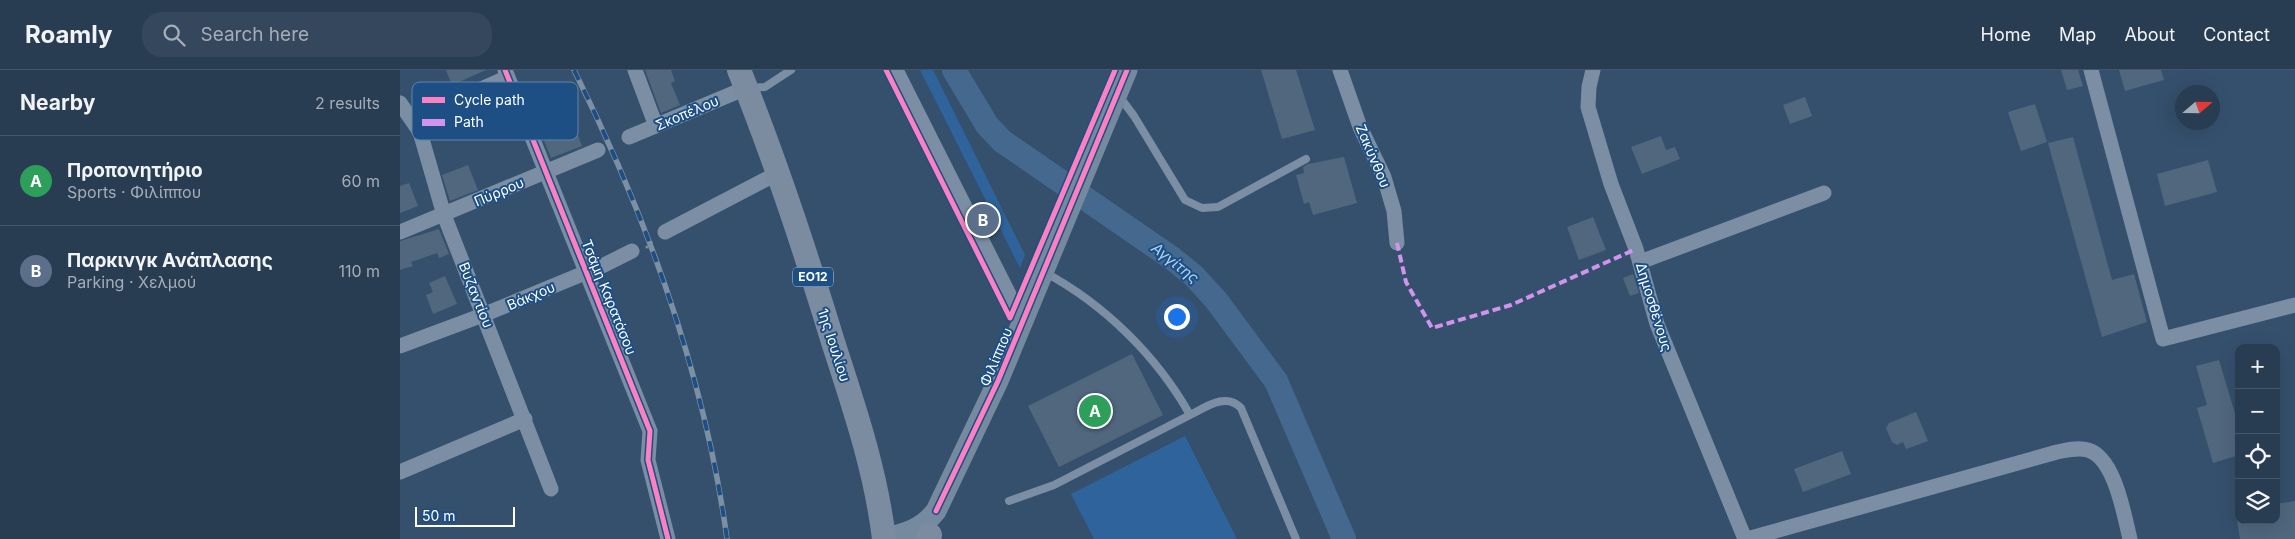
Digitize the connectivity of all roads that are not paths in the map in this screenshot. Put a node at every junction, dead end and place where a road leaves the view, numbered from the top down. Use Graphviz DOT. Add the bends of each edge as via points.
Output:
graph roads {
  1 [pos="635,70"];
  2 [pos="791,70"];
  3 [pos="896,70"];
  4 [pos="1127,70"];
  5 [pos="1340,70"];
  6 [pos="1593,70"];
  7 [pos="2091,70"];
  8 [pos="506,74"];
  9 [pos="743,79"];
  10 [pos="489,82"];
  11 [pos="1118,95"];
  12 [pos="400,103"];
  13 [pos="412,118"];
  14 [pos="656,126"];
  15 [pos="628,137"];
  16 [pos="422,140"];
  17 [pos="531,140"];
  18 [pos="598,150"];
  19 [pos="1306,159"];
  20 [pos="544,173"];
  21 [pos="778,173"];
  22 [pos="1824,193"];
  23 [pos="444,215"];
  24 [pos="400,232"];
  25 [pos="666,232"];
  26 [pos="1397,243"];
  27 [pos="632,251"];
  28 [pos="1640,262"];
  29 [pos="587,272"];
  30 [pos="1044,272"];
  31 [pos="2295,305"];
  32 [pos="483,316"];
  33 [pos="1023,322"];
  34 [pos="400,346"];
  35 [pos="1190,415"];
  36 [pos="525,419"];
  37 [pos="400,472"];
  38 [pos="551,489"];
  39 [pos="1009,501"];
  40 [pos="936,511"];
  41 [pos="929,538"];
  42 [pos="668,539"];
  43 [pos="884,539"];
  44 [pos="1296,539"];
  45 [pos="1746,539"];
  46 [pos="2130,539"];
  1 -- 14 [label="street"];
  2 -- 9 [label="lane" via="765,86"];
  3 -- 33 [label="street"];
  4 -- 11 [label="main road, Φιλίππου"];
  5 -- 26 [label="street, Ζακύνθου" via="1360,127 1384,177 1394,211"];
  6 -- 28 [label="street, Δημοσθένους" via="1588,94 1589,113"];
  7 -- 31 [label="street" via="2163,339"];
  8 -- 10 [label="street"];
  9 -- 14 [label="street, Σκοπέλου"];
  9 -- 21 [label="main road, 1ης Ιουλίου / ΕΟ12"];
  11 -- 19 [label="lane" via="1185,200 1202,208 1218,208"];
  11 -- 30 [label="main road, Φιλίππου"];
  12 -- 13 [label="street, Βυζαντίου"];
  14 -- 15 [label="street, Σκοπέλου"];
  16 -- 23 [label="street, Βυζαντίου"];
  17 -- 20 [label="street, Τσάμη Καρατάσου"];
  18 -- 20 [label="street, Πύρρου"];
  20 -- 23 [label="street, Πύρρου"];
  20 -- 29 [label="street, Τσάμη Καρατάσου"];
  21 -- 25 [label="street"];
  21 -- 43 [label="main road, 1ης Ιουλίου / ΕΟ12" via="866,449"];
  22 -- 28 [label="street"];
  23 -- 24 [label="street, Πύρρου"];
  23 -- 32 [label="street, Βυζαντίου"];
  27 -- 29 [label="street, Βάκχου"];
  28 -- 45 [label="street, Δημοσθένους" via="1657,324"];
  29 -- 32 [label="street, Βάκχου"];
  29 -- 42 [label="street, Τσάμη Καρατάσου" via="650,431 648,460"];
  30 -- 33 [label="main road, Φιλίππου"];
  30 -- 35 [label="lane" via="1083,297 1125,333 1172,385"];
  32 -- 34 [label="street, Βάκχου"];
  32 -- 36 [label="street, Βυζαντίου"];
  33 -- 40 [label="main road, Φιλίππου"];
  35 -- 39 [label="lane" via="1054,485"];
  35 -- 44 [label="lane" via="1221,400 1241,408"];
  36 -- 37 [label="street"];
  36 -- 38 [label="street, Βυζαντίου"];
  40 -- 41 [label="main road, Φιλίππου"];
  40 -- 43 [label="main road, Φιλίππου" via="920,527"];
  45 -- 46 [label="street" via="2074,449 2093,452 2107,468"];
}
